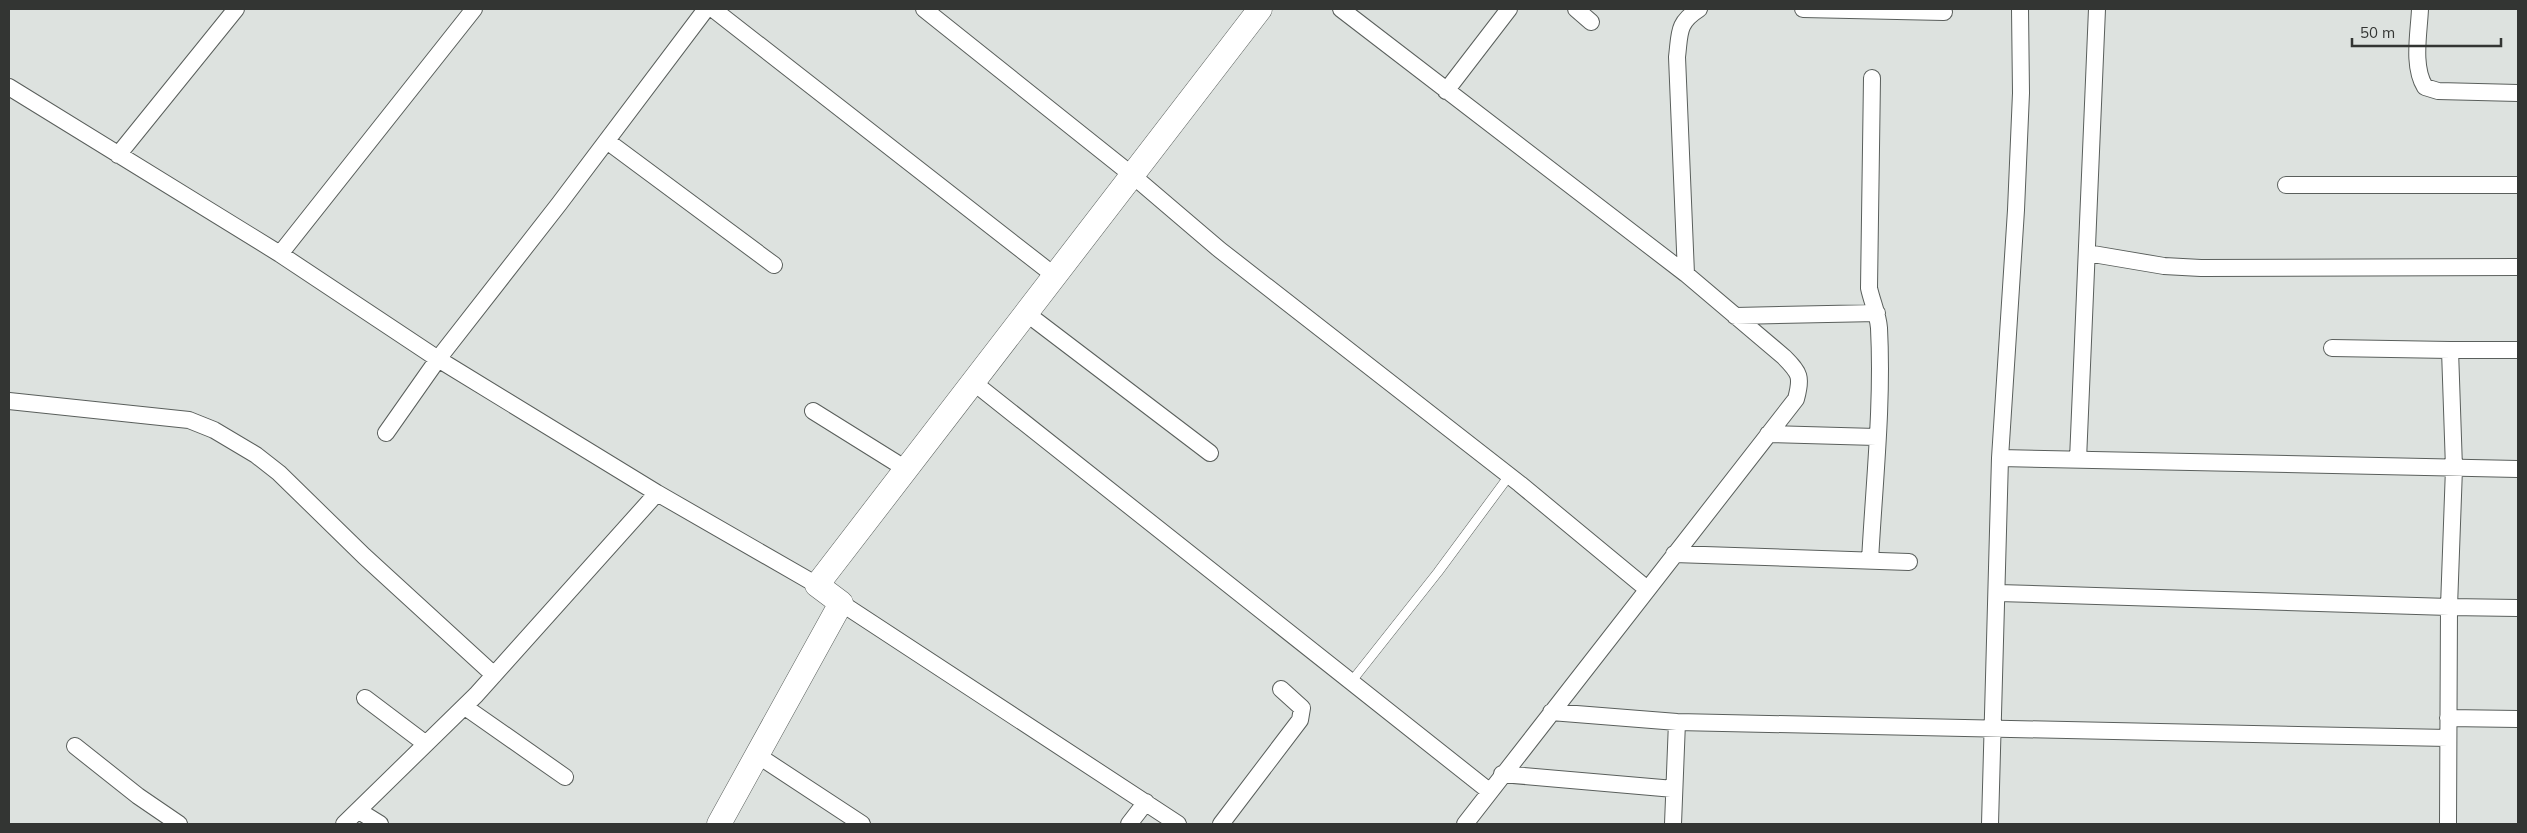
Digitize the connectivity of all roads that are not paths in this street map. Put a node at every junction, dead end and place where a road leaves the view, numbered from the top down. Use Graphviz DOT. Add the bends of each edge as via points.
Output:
graph roads {
  1 [pos="236,9"];
  2 [pos="474,9"];
  3 [pos="706,9"];
  4 [pos="713,9"];
  5 [pos="924,9"];
  6 [pos="1260,9"];
  7 [pos="1341,9"];
  8 [pos="1509,9"];
  9 [pos="1576,9"];
  10 [pos="1699,9"];
  11 [pos="1803,9"];
  12 [pos="2020,9"];
  13 [pos="2096,9"];
  14 [pos="2420,9"];
  15 [pos="1944,12"];
  16 [pos="1592,22"];
  17 [pos="1872,78"];
  18 [pos="9,87"];
  19 [pos="1446,91"];
  20 [pos="2518,93"];
  21 [pos="606,141"];
  22 [pos="118,155"];
  23 [pos="1132,175"];
  24 [pos="2286,185"];
  25 [pos="2518,185"];
  26 [pos="2087,253"];
  27 [pos="280,254"];
  28 [pos="774,265"];
  29 [pos="2518,267"];
  30 [pos="1686,274"];
  31 [pos="1055,276"];
  32 [pos="1026,313"];
  33 [pos="1878,313"];
  34 [pos="1736,316"];
  35 [pos="2332,348"];
  36 [pos="2450,350"];
  37 [pos="2518,350"];
  38 [pos="438,359"];
  39 [pos="973,382"];
  40 [pos="9,401"];
  41 [pos="814,411"];
  42 [pos="386,434"];
  43 [pos="1768,434"];
  44 [pos="1876,437"];
  45 [pos="1210,453"];
  46 [pos="2000,458"];
  47 [pos="2078,460"];
  48 [pos="2454,468"];
  49 [pos="2518,469"];
  50 [pos="906,470"];
  51 [pos="1509,476"];
  52 [pos="657,493"];
  53 [pos="1674,554"];
  54 [pos="1870,561"];
  55 [pos="1909,562"];
  56 [pos="817,585"];
  57 [pos="1647,589"];
  58 [pos="1998,593"];
  59 [pos="841,603"];
  60 [pos="2448,607"];
  61 [pos="2518,608"];
  62 [pos="494,675"];
  63 [pos="1351,682"];
  64 [pos="1281,689"];
  65 [pos="365,698"];
  66 [pos="465,707"];
  67 [pos="1551,712"];
  68 [pos="2448,718"];
  69 [pos="2518,719"];
  70 [pos="1677,722"];
  71 [pos="1992,730"];
  72 [pos="2448,738"];
  73 [pos="426,744"];
  74 [pos="74,746"];
  75 [pos="757,754"];
  76 [pos="1502,774"];
  77 [pos="565,777"];
  78 [pos="1674,788"];
  79 [pos="1489,791"];
  80 [pos="1146,802"];
  81 [pos="359,811"];
  82 [pos="179,824"];
  83 [pos="344,824"];
  84 [pos="380,824"];
  85 [pos="719,824"];
  86 [pos="862,824"];
  87 [pos="1130,824"];
  88 [pos="1178,824"];
  89 [pos="1221,824"];
  90 [pos="1465,824"];
  91 [pos="1673,824"];
  92 [pos="1990,824"];
  93 [pos="2448,824"];
  1 -- 22 [label="street"];
  2 -- 27 [label="street"];
  3 -- 21 [label="street"];
  4 -- 31 [label="street"];
  5 -- 23 [label="street"];
  6 -- 23 [label="street"];
  7 -- 19 [label="street"];
  8 -- 19 [label="street"];
  9 -- 16 [label="street"];
  10 -- 30 [label="street" via="1686,17 1680,33 1678,57"];
  11 -- 15 [label="street"];
  12 -- 46 [label="street" via="2017,190"];
  13 -- 26 [label="street"];
  14 -- 20 [label="street" via="2418,66 2425,87 2438,91"];
  17 -- 33 [label="street" via="1869,288"];
  18 -- 22 [label="street"];
  19 -- 30 [label="street"];
  21 -- 28 [label="street"];
  21 -- 38 [label="street"];
  22 -- 27 [label="street"];
  23 -- 31 [label="street"];
  23 -- 51 [label="street" via="1220,250"];
  24 -- 25 [label="street"];
  26 -- 29 [label="street" via="2164,266 2201,268"];
  26 -- 47 [label="street"];
  27 -- 38 [label="street"];
  30 -- 34 [label="street"];
  31 -- 32 [label="street"];
  32 -- 39 [label="street"];
  32 -- 45 [label="street"];
  33 -- 34 [label="street"];
  33 -- 44 [label="street"];
  34 -- 43 [label="street" via="1784,356 1796,369 1800,383 1796,399"];
  35 -- 36 [label="street"];
  36 -- 37 [label="street"];
  36 -- 48 [label="street"];
  38 -- 42 [label="street"];
  38 -- 52 [label="street"];
  39 -- 50 [label="street"];
  39 -- 63 [label="street"];
  40 -- 62 [label="street" via="189,420 214,430 279,473"];
  41 -- 50 [label="street"];
  43 -- 44 [label="street"];
  43 -- 53 [label="street"];
  44 -- 54 [label="street"];
  46 -- 47 [label="street"];
  46 -- 58 [label="street"];
  47 -- 48 [label="street"];
  48 -- 49 [label="street"];
  48 -- 60 [label="street"];
  50 -- 56 [label="street"];
  51 -- 57 [label="street"];
  51 -- 63 [label="lane"];
  52 -- 56 [label="street"];
  52 -- 62 [label="street"];
  53 -- 54 [label="street"];
  53 -- 57 [label="street"];
  54 -- 55 [label="street"];
  56 -- 59 [label="street"];
  57 -- 67 [label="street"];
  58 -- 60 [label="street"];
  58 -- 71 [label="street"];
  59 -- 75 [label="street"];
  59 -- 80 [label="street"];
  60 -- 61 [label="street"];
  60 -- 68 [label="street"];
  62 -- 66 [label="street"];
  63 -- 79 [label="street"];
  64 -- 89 [label="street" via="1302,708 1300,720"];
  65 -- 73 [label="street"];
  66 -- 73 [label="street"];
  66 -- 77 [label="street"];
  67 -- 70 [label="street"];
  67 -- 76 [label="street"];
  68 -- 69 [label="street"];
  68 -- 72 [label="street"];
  70 -- 71 [label="street"];
  70 -- 78 [label="street"];
  71 -- 72 [label="street"];
  71 -- 92 [label="street"];
  72 -- 93 [label="street"];
  73 -- 81 [label="street"];
  74 -- 82 [label="street"];
  75 -- 85 [label="street"];
  75 -- 86 [label="street"];
  76 -- 78 [label="street"];
  76 -- 79 [label="street"];
  78 -- 91 [label="street"];
  79 -- 90 [label="street"];
  80 -- 87 [label="street"];
  80 -- 88 [label="street"];
  81 -- 83 [label="street"];
  81 -- 84 [label="street"];
}
